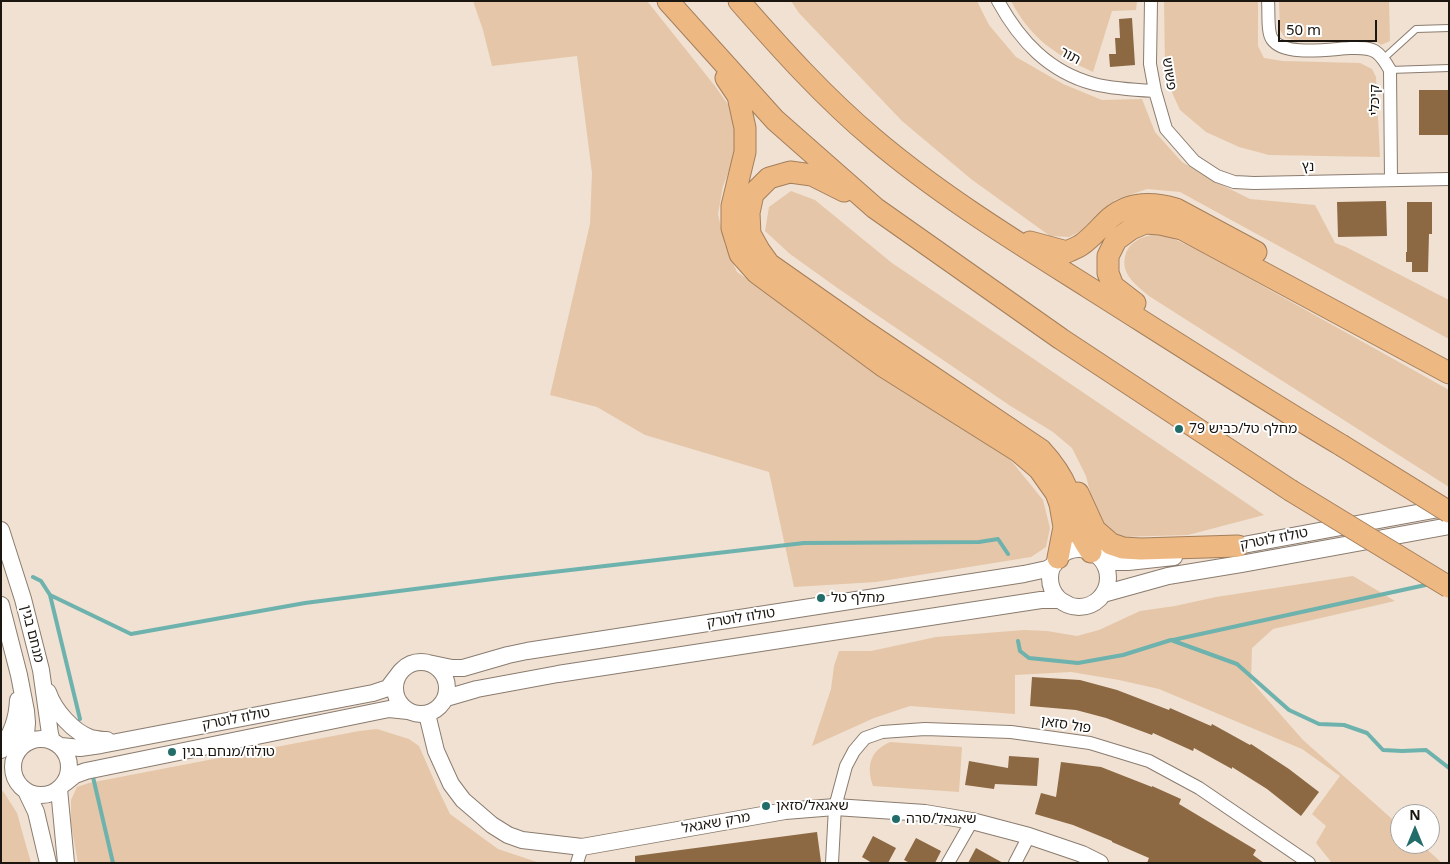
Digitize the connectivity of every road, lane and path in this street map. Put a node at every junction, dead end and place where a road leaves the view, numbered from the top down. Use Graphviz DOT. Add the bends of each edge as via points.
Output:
graph roads {
  1 [pos="739,1"];
  2 [pos="998,1"];
  3 [pos="1151,1"];
  4 [pos="1268,1"];
  5 [pos="674,7"];
  6 [pos="1449,28"];
  7 [pos="1387,64"];
  8 [pos="1449,68"];
  9 [pos="1155,91"];
  10 [pos="1180,146"];
  11 [pos="1449,179"];
  12 [pos="1391,180"];
  13 [pos="875,208"];
  14 [pos="1004,234"];
  15 [pos="1449,359"];
  16 [pos="1449,373"];
  17 [pos="1260,396"];
  18 [pos="1041,450"];
  19 [pos="1449,507"];
  20 [pos="1449,512"];
  21 [pos="1449,526"];
  22 [pos="1,530"];
  23 [pos="1238,546"];
  24 [pos="1095,554"];
  25 [pos="1056,562"];
  26 [pos="1449,587"];
  27 [pos="1103,594"];
  28 [pos="1,605"];
  29 [pos="1069,605"];
  30 [pos="428,663"];
  31 [pos="41,670"];
  32 [pos="401,671"];
  33 [pos="19,675"];
  34 [pos="446,698"];
  35 [pos="408,711"];
  36 [pos="427,714"];
  37 [pos="117,742"];
  38 [pos="57,743"];
  39 [pos="21,747"];
  40 [pos="1,750"];
  41 [pos="8,777"];
  42 [pos="62,786"];
  43 [pos="26,791"];
  44 [pos="835,807"];
  45 [pos="972,821"];
  46 [pos="1029,836"];
  47 [pos="580,855"];
  48 [pos="48,863"];
  49 [pos="66,863"];
  50 [pos="832,863"];
  51 [pos="948,863"];
  52 [pos="1015,863"];
  53 [pos="1100,863"];
  54 [pos="1309,863"];
  1 -- 14 [label="highway" via="812,81 874,139 949,197"];
  2 -- 9 [label="street, תור" via="1016,32 1058,68 1094,84"];
  3 -- 9 [label="street, פשוש" via="1150,64"];
  4 -- 7 [label="street" via="1271,39 1282,48 1363,48 1375,51"];
  5 -- 13 [label="highway" via="775,120"];
  5 -- 25 [label="highway" via="738,96 745,128 745,152 732,206 732,228 740,254 758,273 883,366 1018,451 1038,469 1060,504 1064,527"];
  6 -- 7 [label="lane" via="1416,29"];
  7 -- 8 [label="lane"];
  7 -- 12 [label="street, קיכלי"];
  9 -- 10 [label="street, פשוש" via="1166,130"];
  10 -- 12 [label="street, נץ" via="1194,161 1217,176 1234,182"];
  11 -- 12 [label="street, נץ"];
  13 -- 18 [label="highway" via="812,175 790,172 770,178 753,194 749,213 750,234 769,264"];
  13 -- 26 [label="highway, bridge" via="1061,340 1290,490"];
  14 -- 15 [label="highway" via="1067,252 1082,244 1121,211 1134,205 1162,205 1191,217"];
  14 -- 17 [label="highway"];
  16 -- 17 [label="highway" via="1182,229 1145,223 1116,240 1108,256 1108,273 1113,286"];
  17 -- 20 [label="highway, bridge"];
  18 -- 23 [label="highway" via="1062,469 1078,493 1095,530 1111,544 1141,550"];
  18 -- 24 [label="highway" via="1060,473 1080,536"];
  19 -- 23 [label="main road, טולוז לוטרק"];
  21 -- 27 [label="main road, טולוז לוטרק" via="1168,576"];
  22 -- 31 [label="main road, מנחם בגין"];
  23 -- 24 [label="main road, טולוז לוטרק" via="1128,562 1115,562"];
  24 -- 25 [label="main road" via="1073,550"];
  24 -- 27 [label="main road" via="1107,571 1107,586"];
  25 -- 29 [label="main road" via="1051,574 1054,593"];
  25 -- 30 [label="main road, טולוז לוטרק" via="1047,569 1024,574 536,649 463,668"];
  27 -- 29 [label="main road" via="1088,605"];
  28 -- 33 [label="main road, מנחם בגין"];
  29 -- 34 [label="main road, טולוז לוטרק" via="1060,600 1041,600 558,674"];
  30 -- 32 [label="main road" via="414,663"];
  30 -- 34 [label="main road" via="442,673 446,681"];
  31 -- 37 [label="main road" via="50,697 67,721 91,738"];
  31 -- 38 [label="main road, מנחם בגין" via="50,734"];
  32 -- 35 [label="main road" via="395,692 397,700"];
  32 -- 37 [label="main road, טולוז לוטרק" via="388,688 372,693"];
  33 -- 39 [label="main road, מנחם בגין" via="27,723"];
  33 -- 40 [label="main road" via="17,717"];
  34 -- 36 [label="main road" via="435,711"];
  35 -- 36 [label="main road"];
  35 -- 42 [label="main road, טולוז לוטרק" via="389,709 86,771 74,775"];
  36 -- 47 [label="main road, מרק שאגאל" via="436,751 451,784 463,800 508,834"];
  37 -- 38 [label="main road, טולוז לוטרק" via="80,748"];
  38 -- 39 [label="main road" via="39,738"];
  38 -- 42 [label="main road" via="66,752 70,768"];
  39 -- 41 [label="main road"];
  41 -- 43 [label="main road"];
  42 -- 43 [label="main road" via="43,795"];
  42 -- 49 [label="main road"];
  43 -- 48 [label="main road" via="36,812"];
  44 -- 45 [label="main road, מרק שאגאל" via="925,813"];
  44 -- 47 [label="main road, מרק שאגאל" via="784,811"];
  44 -- 50 [label="street, פול סזאן"];
  44 -- 54 [label="street, פול סזאן" via="846,766 866,738 882,732 925,729 1011,732 1090,743 1149,760 1199,788"];
  45 -- 46 [label="main road, מרק שאגאל"];
  45 -- 51 [label="street"];
  46 -- 52 [label="street"];
  46 -- 53 [label="main road, מרק שאגאל"];
}
